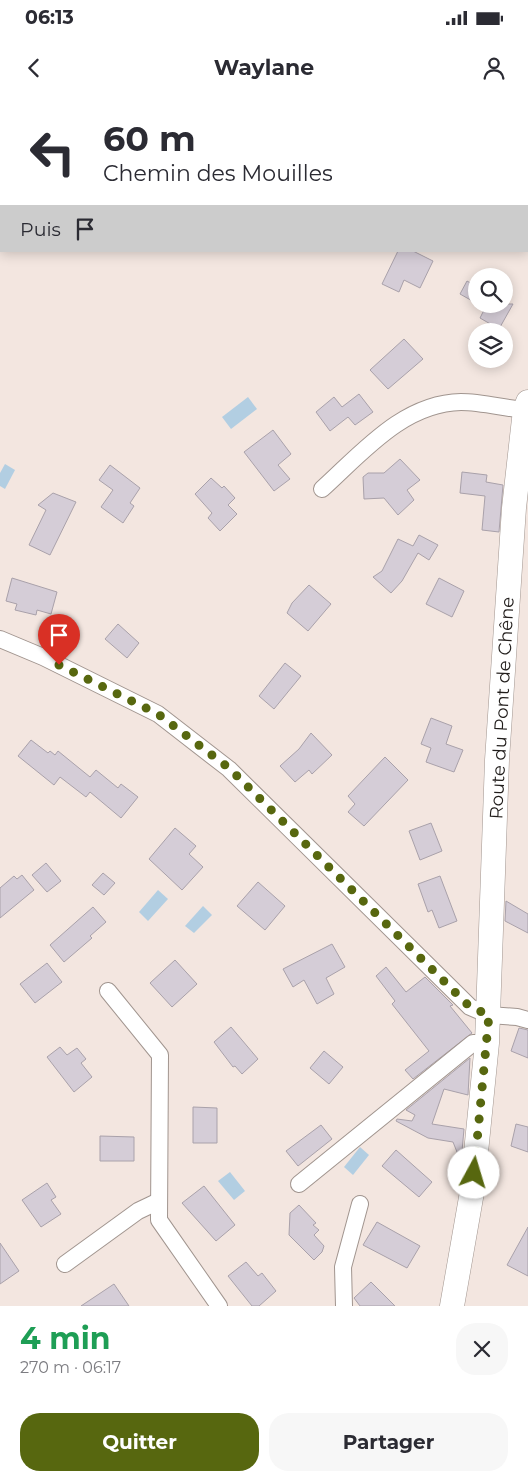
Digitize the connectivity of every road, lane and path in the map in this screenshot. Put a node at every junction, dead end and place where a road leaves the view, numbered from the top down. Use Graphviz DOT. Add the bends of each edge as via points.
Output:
graph roads {
  1 [pos="526,406"];
  2 [pos="322,489"];
  3 [pos="0,639"];
  4 [pos="108,991"];
  5 [pos="489,1015"];
  6 [pos="528,1020"];
  7 [pos="487,1043"];
  8 [pos="299,1184"];
  9 [pos="159,1201"];
  10 [pos="360,1204"];
  11 [pos="64,1264"];
  12 [pos="219,1306"];
  13 [pos="344,1306"];
  14 [pos="452,1306"];
  1 -- 2 [label="street" via="460,402 427,408 397,423"];
  1 -- 5 [label="street, Route du Pont de Chêne" via="514,508 497,760"];
  3 -- 5 [label="street" via="158,714 229,768 470,1007"];
  4 -- 9 [label="street" via="160,1055"];
  5 -- 6 [label="street"];
  5 -- 7 [label="street, Route du Pont de Chêne"];
  7 -- 8 [label="street" via="473,1043"];
  7 -- 14 [label="street, Route du Pont de Chêne" via="472,1192"];
  9 -- 11 [label="street" via="138,1211"];
  9 -- 12 [label="street" via="159,1220"];
  10 -- 13 [label="street" via="343,1267"];
}
